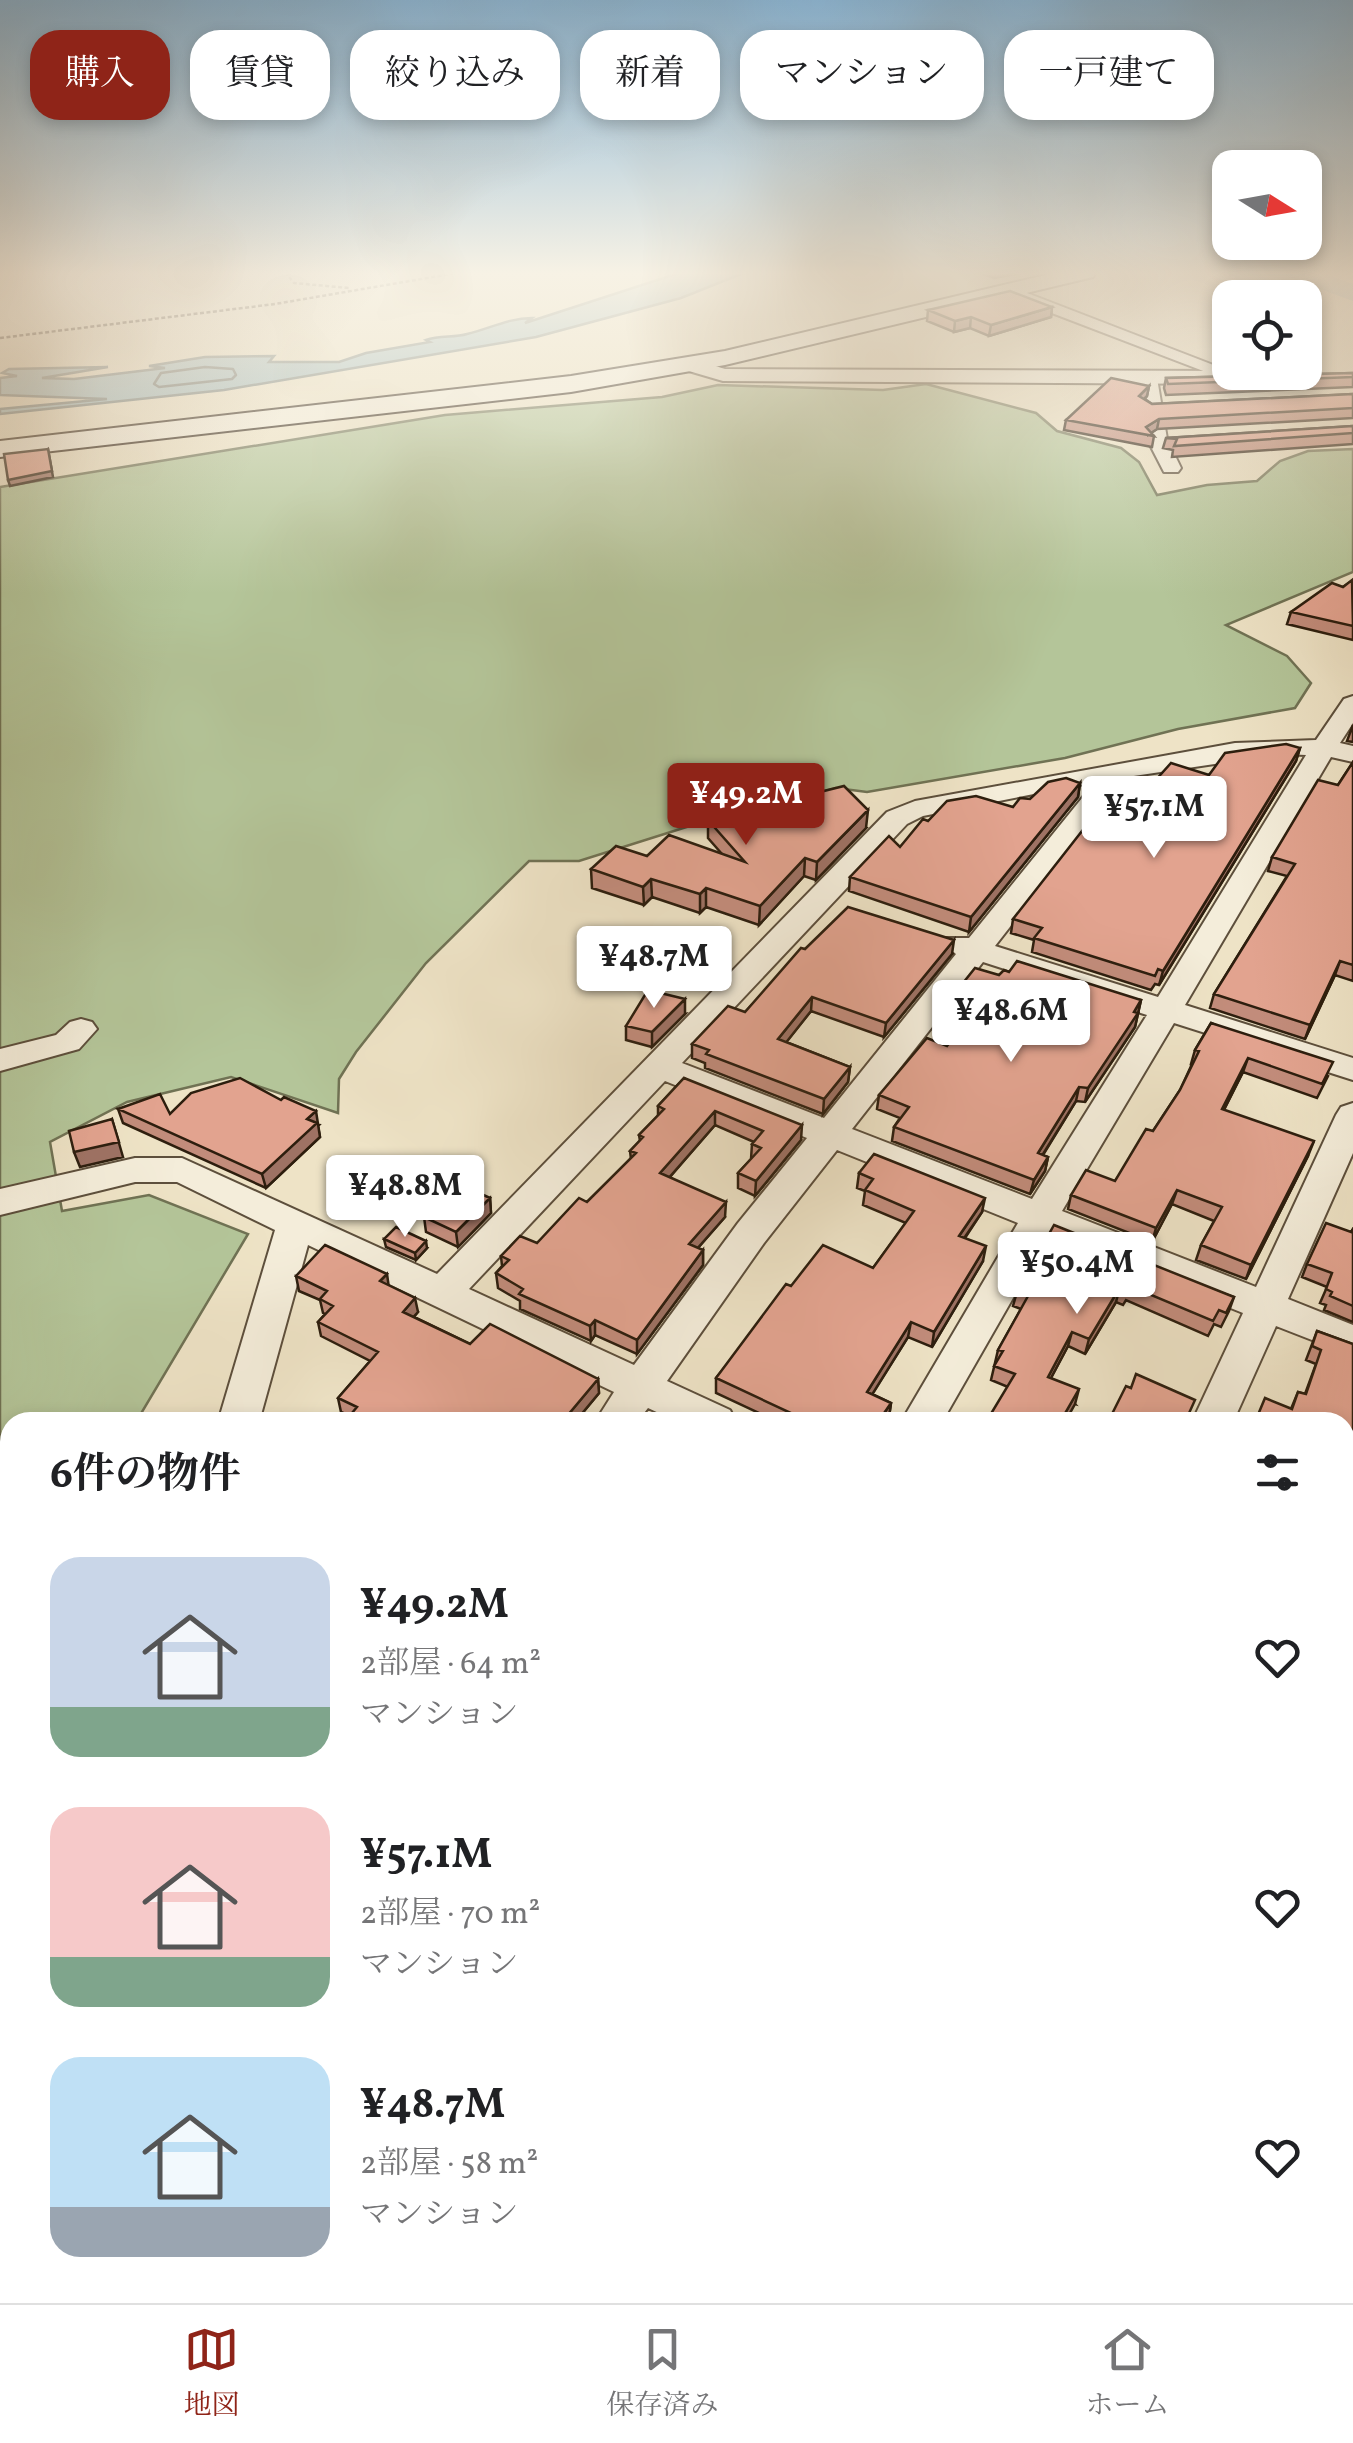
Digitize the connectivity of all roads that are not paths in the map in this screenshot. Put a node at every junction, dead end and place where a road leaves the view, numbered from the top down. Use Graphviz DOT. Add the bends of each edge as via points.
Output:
graph roads {
  1 [pos="598,379"];
  2 [pos="1149,379"];
  3 [pos="0,449"];
  4 [pos="1171,468"];
  5 [pos="1353,704"];
  6 [pos="1324,746"];
  7 [pos="1353,754"];
  8 [pos="1119,770"];
  9 [pos="823,899"];
  10 [pos="856,910"];
  11 [pos="924,933"];
  12 [pos="975,950"];
  13 [pos="1169,1008"];
  14 [pos="81,1029"];
  15 [pos="0,1060"];
  16 [pos="657,1065"];
  17 [pos="1353,1069"];
  18 [pos="1353,1115"];
  19 [pos="831,1134"];
  20 [pos="0,1202"];
  21 [pos="1040,1217"];
  22 [pos="296,1222"];
  23 [pos="443,1292"];
  24 [pos="1266,1306"];
  25 [pos="1353,1341"];
  26 [pos="644,1386"];
  27 [pos="244,1412"];
  28 [pos="623,1412"];
  29 [pos="696,1412"];
  30 [pos="927,1412"];
  31 [pos="1218,1412"];
  1 -- 3 [label="main road"];
  2 -- 4 [label="street"];
  5 -- 6 [label="street"];
  6 -- 7 [label="street"];
  6 -- 8 [label="street" via="1284,744"];
  6 -- 13 [label="street"];
  8 -- 9 [label="street" via="915,810 898,818"];
  8 -- 12 [label="street"];
  9 -- 10 [label="street"];
  9 -- 16 [label="street"];
  11 -- 12 [label="street"];
  12 -- 13 [label="street"];
  12 -- 19 [label="street"];
  13 -- 17 [label="street"];
  13 -- 21 [label="street"];
  14 -- 15 [label="street" via="67,1042"];
  16 -- 19 [label="street"];
  16 -- 23 [label="street"];
  18 -- 24 [label="street"];
  19 -- 21 [label="street"];
  19 -- 26 [label="street" via="751,1233"];
  20 -- 22 [label="street" via="169,1167"];
  21 -- 24 [label="street"];
  21 -- 30 [label="street"];
  22 -- 23 [label="street"];
  22 -- 27 [label="street"];
  23 -- 26 [label="street"];
  24 -- 25 [label="street"];
  24 -- 31 [label="street"];
  26 -- 28 [label="street"];
  26 -- 29 [label="street"];
}
